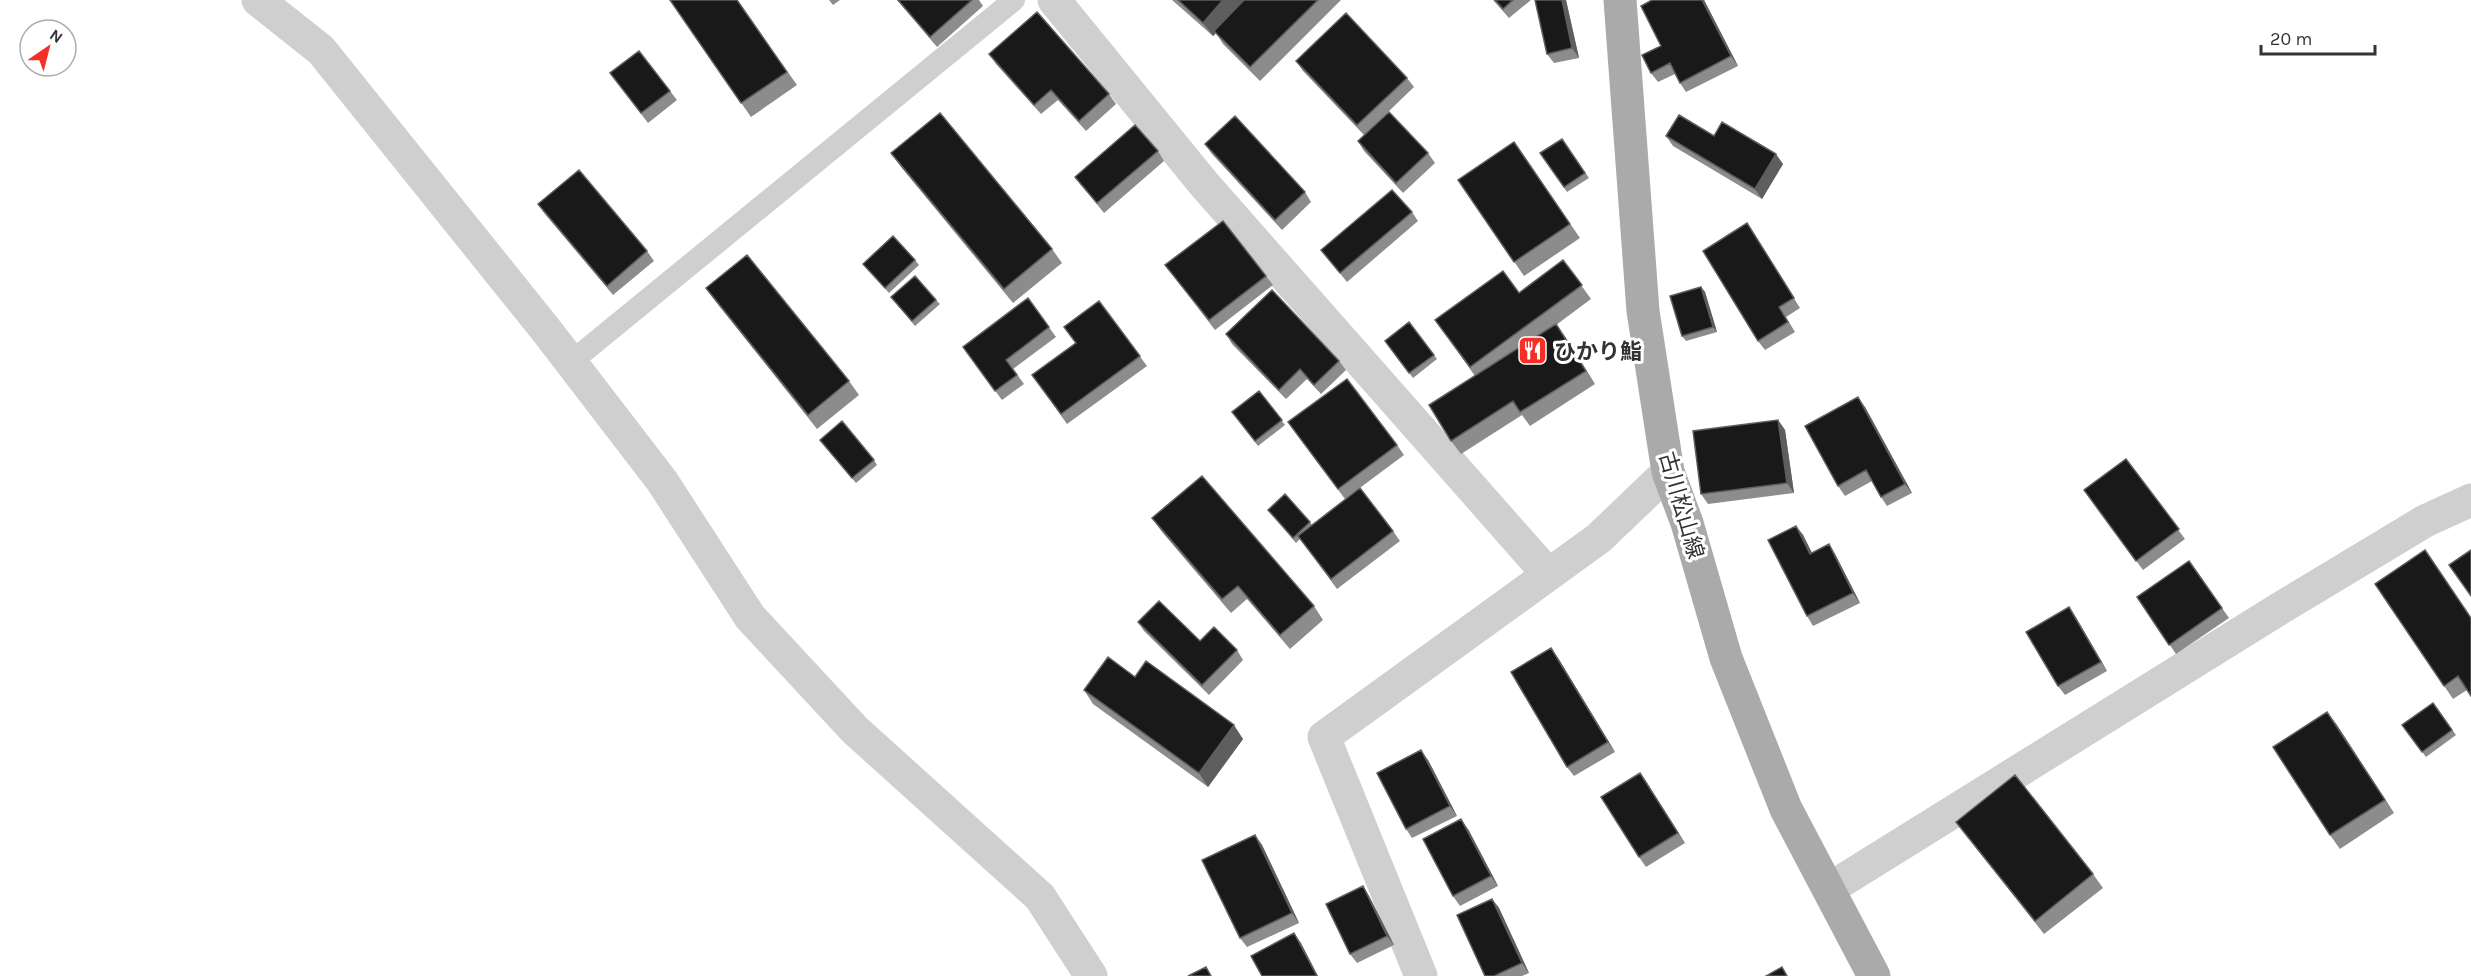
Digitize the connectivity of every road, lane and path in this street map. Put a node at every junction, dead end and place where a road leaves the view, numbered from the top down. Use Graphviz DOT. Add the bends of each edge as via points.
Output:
graph roads {
  1 [pos="258,0"];
  2 [pos="1014,0"];
  3 [pos="1054,0"];
  4 [pos="1620,0"];
  5 [pos="571,362"];
  6 [pos="1668,472"];
  7 [pos="2471,500"];
  8 [pos="1546,573"];
  9 [pos="1829,889"];
  10 [pos="1091,976"];
  11 [pos="1421,976"];
  12 [pos="1874,976"];
  1 -- 5 [label="street" via="321,50"];
  2 -- 5 [label="lane"];
  3 -- 8 [label="street" via="1204,184"];
  4 -- 6 [label="main road, 古川松山線" via="1643,311"];
  5 -- 10 [label="street" via="662,481 750,617 855,730 1040,897"];
  6 -- 8 [label="street" via="1599,538"];
  6 -- 9 [label="main road, 古川松山線" via="1726,658 1786,809"];
  7 -- 9 [label="street" via="2426,521 2279,609"];
  8 -- 11 [label="street" via="1324,737"];
  9 -- 12 [label="main road, 古川松山線"];
}
